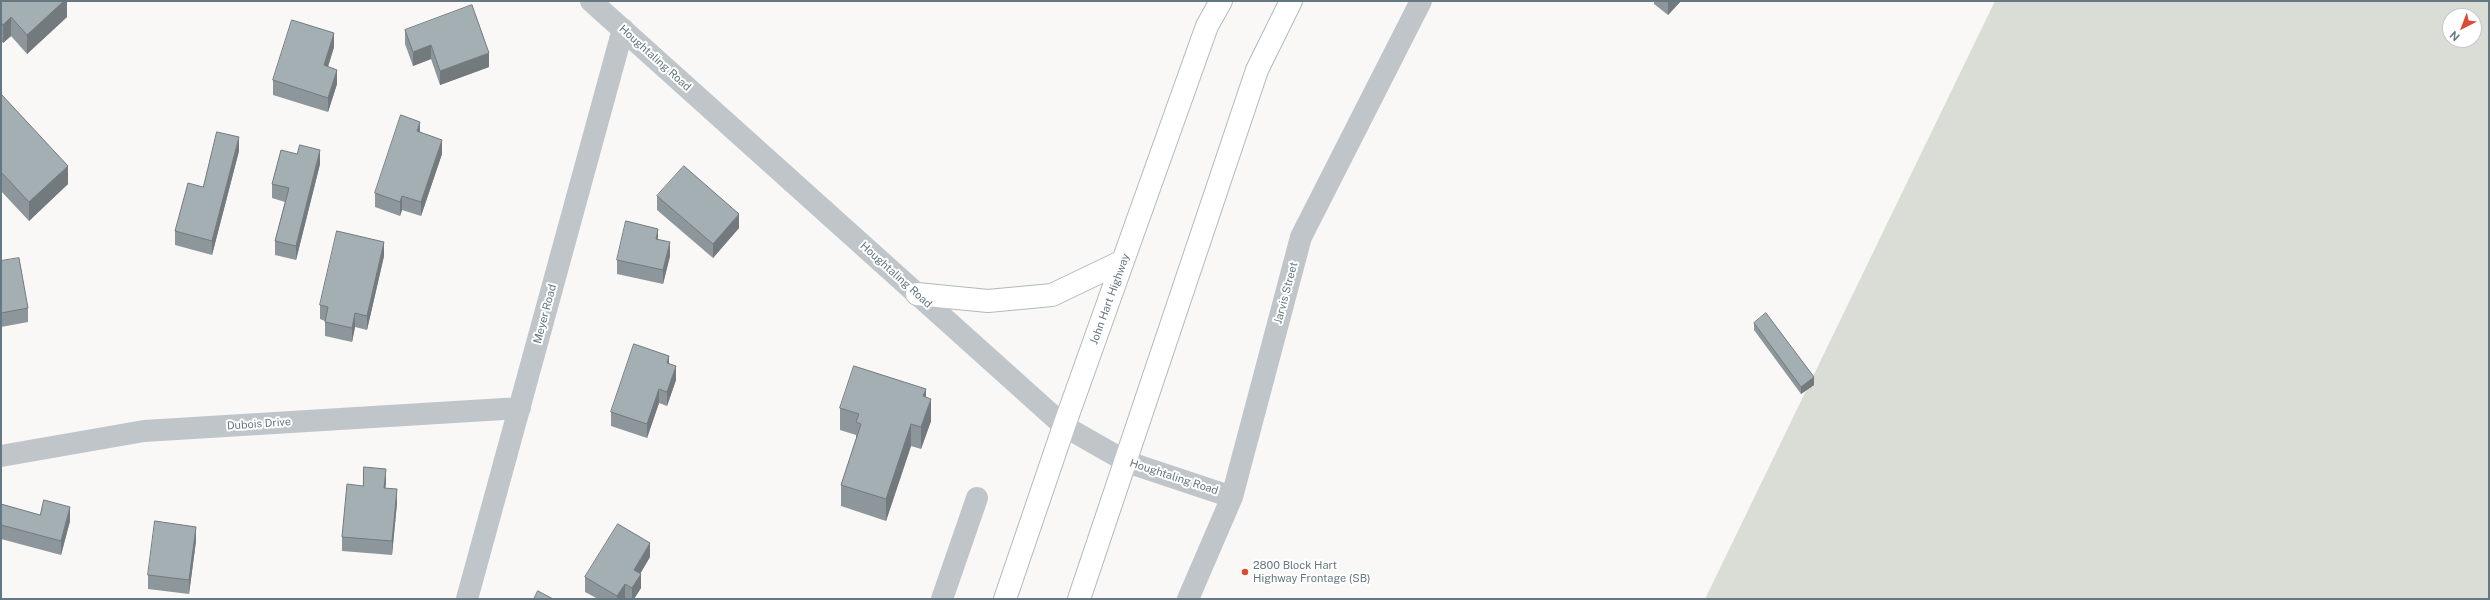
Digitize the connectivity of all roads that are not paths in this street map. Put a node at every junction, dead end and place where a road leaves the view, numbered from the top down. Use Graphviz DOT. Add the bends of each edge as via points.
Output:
graph roads {
  1 [pos="591,1"];
  2 [pos="1221,1"];
  3 [pos="1291,1"];
  4 [pos="1421,1"];
  5 [pos="623,29"];
  6 [pos="1123,261"];
  7 [pos="917,294"];
  8 [pos="520,408"];
  9 [pos="1064,426"];
  10 [pos="1,456"];
  11 [pos="1127,462"];
  12 [pos="1232,497"];
  13 [pos="976,498"];
  14 [pos="467,599"];
  15 [pos="942,599"];
  16 [pos="1006,599"];
  17 [pos="1079,599"];
  18 [pos="1188,599"];
  1 -- 5 [label="street, Houghtaling Road"];
  2 -- 6 [label="highway, John Hart Highway" via="1208,26"];
  3 -- 11 [label="highway" via="1257,70"];
  4 -- 12 [label="street, Jarvis Street" via="1301,237"];
  5 -- 7 [label="street, Houghtaling Road"];
  5 -- 8 [label="street, Meyer Road"];
  6 -- 7 [label="highway" via="1052,295 988,301"];
  6 -- 9 [label="highway, John Hart Highway"];
  7 -- 9 [label="street, Houghtaling Road"];
  8 -- 10 [label="street, Dubois Drive" via="144,431"];
  8 -- 14 [label="street, Meyer Road"];
  9 -- 11 [label="street, Houghtaling Road"];
  9 -- 16 [label="highway, John Hart Highway"];
  11 -- 12 [label="street, Houghtaling Road"];
  11 -- 17 [label="highway"];
  12 -- 18 [label="street, Jarvis Street"];
  13 -- 15 [label="street"];
}
